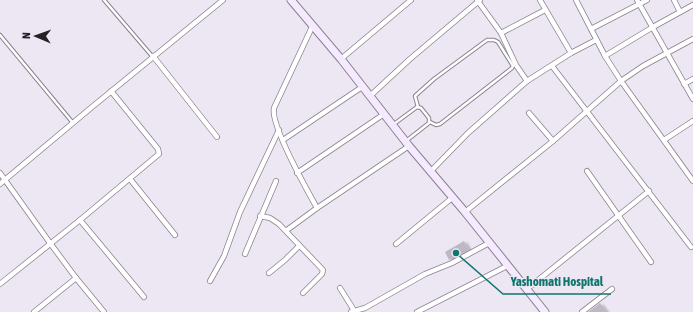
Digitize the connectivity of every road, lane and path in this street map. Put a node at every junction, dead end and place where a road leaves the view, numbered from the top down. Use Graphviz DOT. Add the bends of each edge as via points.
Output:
graph roads {
  1 [pos="104,0"];
  2 [pos="223,0"];
  3 [pos="291,0"];
  4 [pos="411,0"];
  5 [pos="478,0"];
  6 [pos="540,0"];
  7 [pos="576,0"];
  8 [pos="647,0"];
  9 [pos="674,0"];
  10 [pos="638,2"];
  11 [pos="693,5"];
  12 [pos="545,10"];
  13 [pos="680,12"];
  14 [pos="312,27"];
  15 [pos="653,27"];
  16 [pos="591,29"];
  17 [pos="501,33"];
  18 [pos="0,35"];
  19 [pos="693,39"];
  20 [pos="596,40"];
  21 [pos="571,53"];
  22 [pos="667,53"];
  23 [pos="153,56"];
  24 [pos="605,56"];
  25 [pos="341,59"];
  26 [pos="552,66"];
  27 [pos="693,80"];
  28 [pos="527,81"];
  29 [pos="621,81"];
  30 [pos="684,84"];
  31 [pos="362,87"];
  32 [pos="111,91"];
  33 [pos="370,96"];
  34 [pos="693,99"];
  35 [pos="418,106"];
  36 [pos="588,111"];
  37 [pos="529,113"];
  38 [pos="384,114"];
  39 [pos="693,121"];
  40 [pos="430,122"];
  41 [pos="73,123"];
  42 [pos="393,125"];
  43 [pos="279,130"];
  44 [pos="217,137"];
  45 [pos="283,140"];
  46 [pos="664,140"];
  47 [pos="553,141"];
  48 [pos="408,143"];
  49 [pos="430,171"];
  50 [pos="587,171"];
  51 [pos="298,172"];
  52 [pos="0,173"];
  53 [pos="130,179"];
  54 [pos="5,180"];
  55 [pos="693,180"];
  56 [pos="276,181"];
  57 [pos="0,184"];
  58 [pos="649,191"];
  59 [pos="452,198"];
  60 [pos="316,208"];
  61 [pos="465,212"];
  62 [pos="260,216"];
  63 [pos="618,216"];
  64 [pos="80,220"];
  65 [pos="287,230"];
  66 [pos="175,235"];
  67 [pos="50,243"];
  68 [pos="489,243"];
  69 [pos="396,244"];
  70 [pos="299,246"];
  71 [pos="691,247"];
  72 [pos="245,254"];
  73 [pos="651,262"];
  74 [pos="507,266"];
  75 [pos="269,273"];
  76 [pos="76,278"];
  77 [pos="210,281"];
  78 [pos="0,284"];
  79 [pos="340,288"];
  80 [pos="527,289"];
  81 [pos="612,289"];
  82 [pos="302,293"];
  83 [pos="144,297"];
  84 [pos="34,312"];
  85 [pos="104,312"];
  86 [pos="351,312"];
  87 [pos="355,312"];
  88 [pos="417,312"];
  89 [pos="545,312"];
  90 [pos="582,312"];
  1 -- 23 [label="lane"];
  2 -- 23 [label="street"];
  3 -- 14 [label="main road"];
  4 -- 25 [label="street"];
  5 -- 17 [label="street"];
  5 -- 33 [label="street"];
  6 -- 12 [label="street"];
  7 -- 16 [label="street"];
  8 -- 10 [label="street"];
  9 -- 13 [label="street"];
  10 -- 15 [label="street"];
  10 -- 16 [label="street"];
  11 -- 13 [label="street"];
  12 -- 17 [label="street"];
  12 -- 21 [label="street"];
  13 -- 15 [label="street"];
  14 -- 25 [label="main road"];
  14 -- 43 [label="street" via="274,108 273,114"];
  15 -- 22 [label="street"];
  15 -- 24 [label="street"];
  16 -- 20 [label="street"];
  17 -- 28 [label="street" via="516,65"];
  18 -- 41 [label="lane"];
  19 -- 22 [label="street"];
  20 -- 21 [label="street"];
  20 -- 24 [label="street"];
  21 -- 26 [label="street"];
  22 -- 29 [label="street"];
  22 -- 30 [label="street"];
  23 -- 32 [label="street"];
  23 -- 44 [label="street"];
  24 -- 29 [label="street"];
  25 -- 31 [label="main road"];
  26 -- 28 [label="street"];
  26 -- 36 [label="street"];
  27 -- 30 [label="street"];
  28 -- 49 [label="street" via="468,133"];
  29 -- 36 [label="street"];
  29 -- 46 [label="street"];
  30 -- 34 [label="street"];
  31 -- 33 [label="main road"];
  31 -- 45 [label="street"];
  32 -- 41 [label="street"];
  32 -- 53 [label="street" via="159,151 158,155"];
  33 -- 38 [label="main road"];
  35 -- 40 [label="lane" via="430,118"];
  35 -- 40 [label="lane" via="415,96 434,79 488,40 498,42 512,68 440,124"];
  35 -- 42 [label="lane"];
  36 -- 47 [label="street"];
  36 -- 58 [label="street"];
  37 -- 47 [label="street"];
  38 -- 42 [label="main road"];
  38 -- 51 [label="street"];
  39 -- 46 [label="street"];
  40 -- 48 [label="lane"];
  41 -- 54 [label="street"];
  42 -- 48 [label="main road"];
  43 -- 45 [label="street"];
  43 -- 77 [label="street" via="240,212 224,256"];
  45 -- 51 [label="street"];
  46 -- 55 [label="street"];
  47 -- 61 [label="street"];
  48 -- 49 [label="main road"];
  48 -- 60 [label="street"];
  49 -- 59 [label="main road"];
  50 -- 63 [label="street"];
  51 -- 60 [label="street"];
  52 -- 54 [label="street"];
  53 -- 64 [label="street"];
  53 -- 66 [label="street"];
  54 -- 57 [label="street"];
  54 -- 67 [label="street"];
  56 -- 62 [label="street"];
  58 -- 63 [label="street"];
  58 -- 71 [label="street"];
  59 -- 61 [label="main road"];
  59 -- 69 [label="street"];
  60 -- 65 [label="street"];
  61 -- 68 [label="main road"];
  62 -- 65 [label="street" via="274,220"];
  62 -- 72 [label="street"];
  63 -- 73 [label="street"];
  63 -- 80 [label="street"];
  64 -- 67 [label="street"];
  64 -- 83 [label="street"];
  65 -- 70 [label="street"];
  67 -- 76 [label="street"];
  67 -- 78 [label="street"];
  68 -- 74 [label="main road"];
  68 -- 87 [label="street"];
  70 -- 75 [label="street"];
  70 -- 82 [label="street" via="323,271"];
  74 -- 80 [label="main road"];
  74 -- 88 [label="street"];
  76 -- 84 [label="street"];
  76 -- 85 [label="street"];
  79 -- 87 [label="street"];
  80 -- 89 [label="main road"];
  81 -- 90 [label="street"];
  86 -- 87 [label="street"];
}
